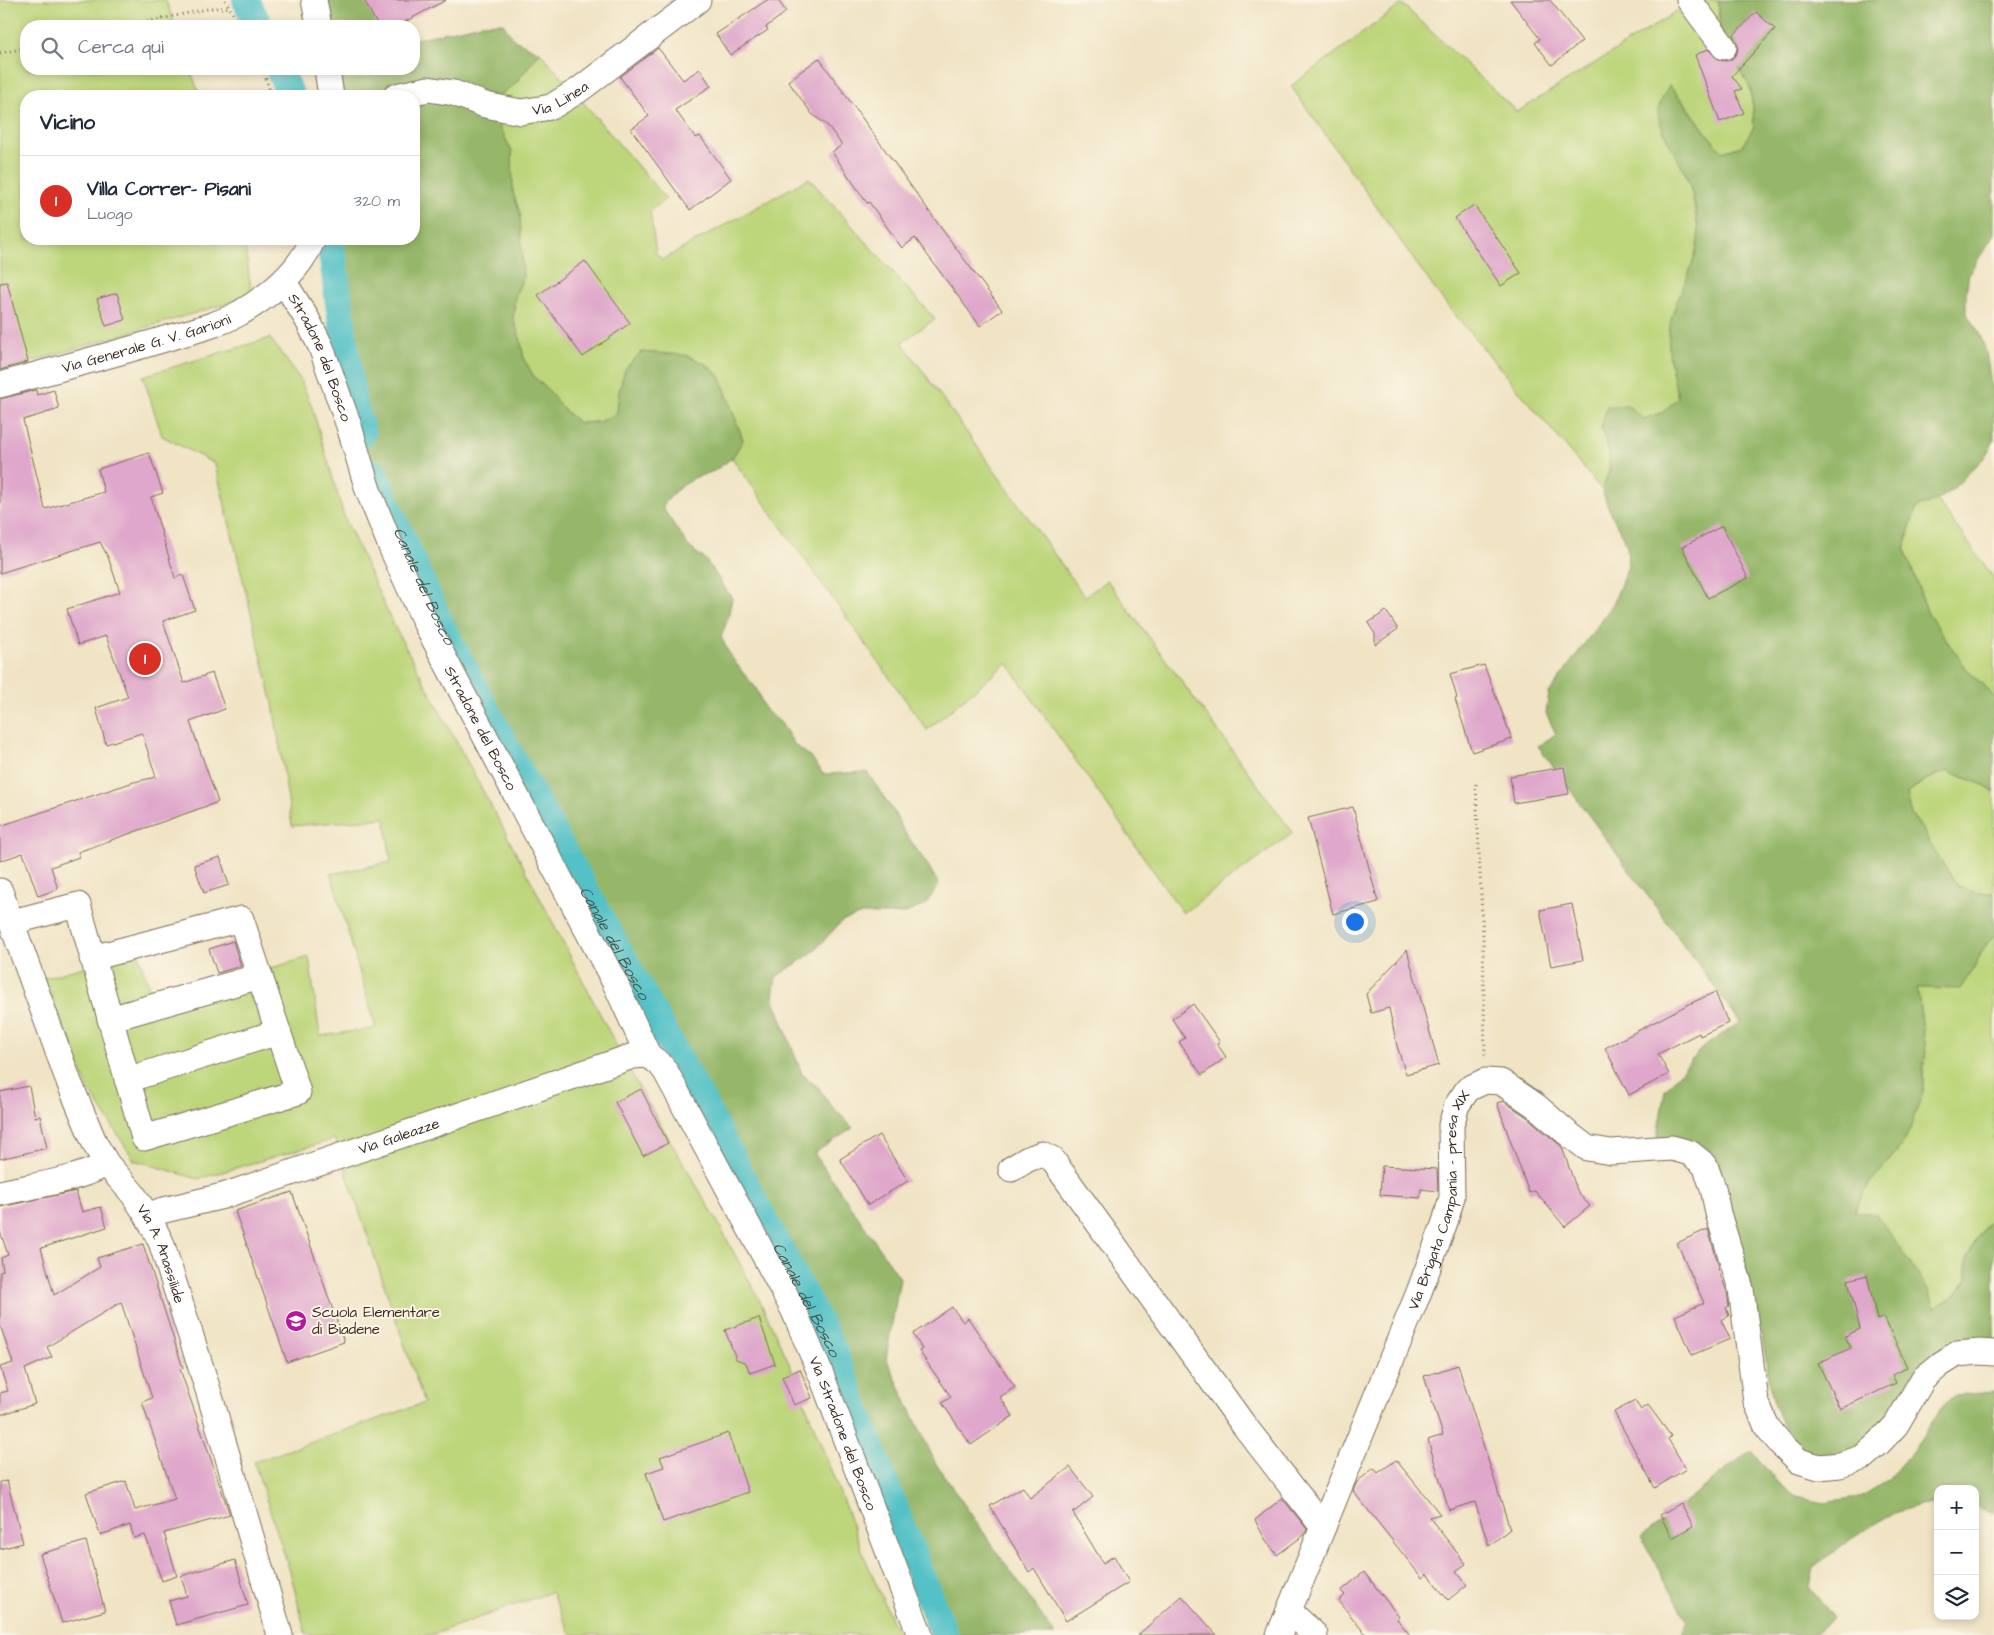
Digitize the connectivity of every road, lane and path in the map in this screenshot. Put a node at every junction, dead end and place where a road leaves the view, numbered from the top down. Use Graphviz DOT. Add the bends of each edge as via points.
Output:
graph roads {
  1 [pos="225,0"];
  2 [pos="314,0"];
  3 [pos="698,0"];
  4 [pos="1689,0"];
  5 [pos="229,8"];
  6 [pos="156,20"];
  7 [pos="236,20"];
  8 [pos="318,20"];
  9 [pos="1724,47"];
  10 [pos="20,49"];
  11 [pos="0,54"];
  12 [pos="264,75"];
  13 [pos="328,75"];
  14 [pos="270,90"];
  15 [pos="330,90"];
  16 [pos="420,91"];
  17 [pos="310,245"];
  18 [pos="284,282"];
  19 [pos="0,385"];
  20 [pos="1476,784"];
  21 [pos="0,891"];
  22 [pos="12,922"];
  23 [pos="92,958"];
  24 [pos="260,976"];
  25 [pos="110,1019"];
  26 [pos="278,1032"];
  27 [pos="648,1055"];
  28 [pos="127,1080"];
  29 [pos="1484,1081"];
  30 [pos="106,1164"];
  31 [pos="1011,1169"];
  32 [pos="0,1193"];
  33 [pos="148,1217"];
  34 [pos="1994,1353"];
  35 [pos="1323,1527"];
  36 [pos="1290,1611"];
  37 [pos="280,1635"];
  38 [pos="920,1635"];
  39 [pos="1279,1635"];
  40 [pos="1315,1635"];
  1 -- 5 [label="path"];
  2 -- 8 [label="street"];
  3 -- 16 [label="street, Via Linea" via="579,90 551,107 521,112 485,105 454,93"];
  4 -- 9 [label="street"];
  5 -- 6 [label="path" via="212,8"];
  5 -- 7 [label="path"];
  10 -- 11 [label="path"];
  12 -- 14 [label="path"];
  13 -- 15 [label="street"];
  17 -- 18 [label="street, Via Generale G. V. Garioni"];
  18 -- 19 [label="street, Via Generale G. V. Garioni" via="258,302 220,322"];
  18 -- 27 [label="street, Stradone del Bosco" via="308,319 320,347 368,490 426,624 615,983"];
  20 -- 29 [label="path" via="1483,938"];
  21 -- 22 [label="street, Via A. Anassilide"];
  22 -- 23 [label="street" via="78,905"];
  22 -- 30 [label="street, Via A. Anassilide" via="81,1113"];
  23 -- 24 [label="street" via="242,918"];
  23 -- 25 [label="street"];
  24 -- 25 [label="street"];
  24 -- 26 [label="street"];
  25 -- 28 [label="street"];
  26 -- 28 [label="street"];
  26 -- 28 [label="street" via="298,1092 144,1138"];
  27 -- 33 [label="street, Via Galeazze" via="633,1056 223,1196 160,1211"];
  27 -- 38 [label="street, Via Stradone del Bosco" via="666,1072 794,1311"];
  29 -- 34 [label="street, Via Brigata Campania - presa XIX" via="1501,1082 1588,1148 1611,1152 1672,1148 1690,1153 1705,1165 1741,1289 1756,1401 1767,1427 1799,1461 1819,1467 1862,1458 1896,1425 1923,1379 1941,1364 1956,1354"];
  29 -- 35 [label="street, Via Brigata Campania - presa XIX" via="1468,1089 1458,1105 1451,1132 1452,1197 1445,1222"];
  30 -- 32 [label="street" via="66,1179"];
  30 -- 33 [label="street, Via A. Anassilide" via="133,1194"];
  31 -- 35 [label="street" via="1042,1154 1052,1159 1243,1424"];
  33 -- 37 [label="street, Via A. Anassilide" via="161,1242 209,1392"];
  35 -- 36 [label="street, Via Brigata Campania - presa XIX"];
  36 -- 39 [label="street, Via Brigata Campania - presa XIX"];
  36 -- 40 [label="street"];
}
